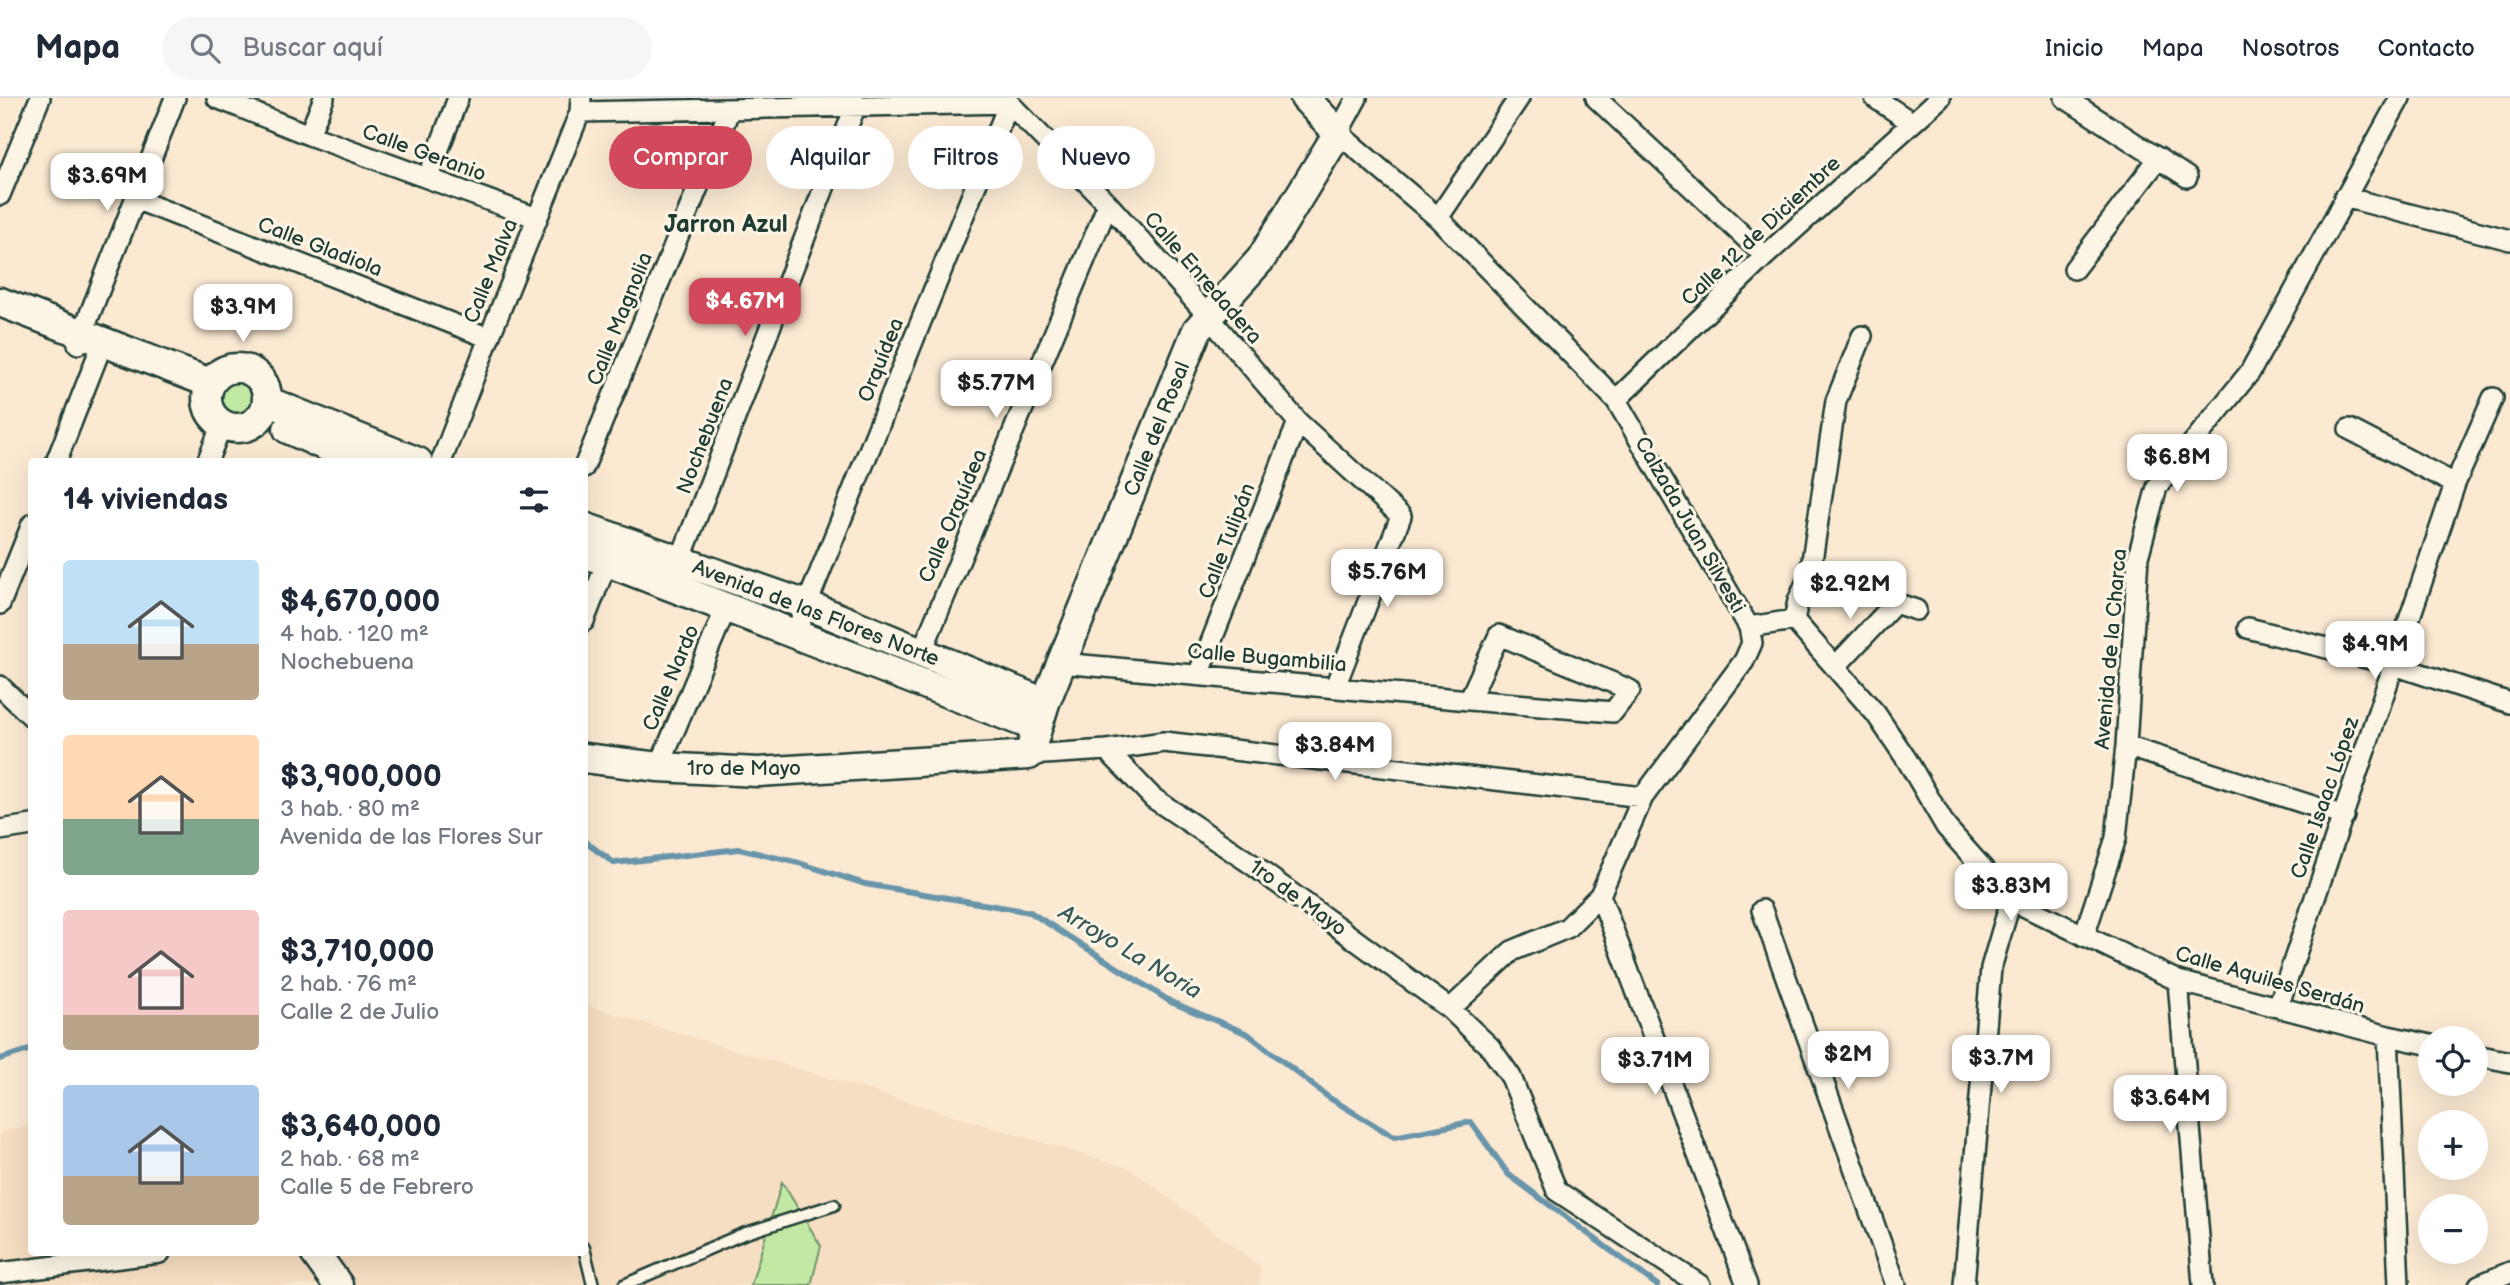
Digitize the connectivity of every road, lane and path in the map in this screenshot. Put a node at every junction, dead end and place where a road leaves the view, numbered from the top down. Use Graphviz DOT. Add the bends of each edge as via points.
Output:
graph roads {
  1 [pos="40,98"];
  2 [pos="175,98"];
  3 [pos="217,98"];
  4 [pos="324,98"];
  5 [pos="458,98"];
  6 [pos="1305,98"];
  7 [pos="1357,98"];
  8 [pos="1519,98"];
  9 [pos="1596,98"];
  10 [pos="1875,98"];
  11 [pos="1940,98"];
  12 [pos="2065,98"];
  13 [pos="2400,98"];
  14 [pos="968,101"];
  15 [pos="1009,103"];
  16 [pos="581,105"];
  17 [pos="856,105"];
  18 [pos="730,110"];
  19 [pos="1911,121"];
  20 [pos="1338,133"];
  21 [pos="309,135"];
  22 [pos="2159,158"];
  23 [pos="2187,177"];
  24 [pos="428,178"];
  25 [pos="0,195"];
  26 [pos="2344,197"];
  27 [pos="135,199"];
  28 [pos="1108,204"];
  29 [pos="537,218"];
  30 [pos="1438,218"];
  31 [pos="2510,240"];
  32 [pos="1765,256"];
  33 [pos="2074,268"];
  34 [pos="0,302"];
  35 [pos="0,314"];
  36 [pos="1209,317"];
  37 [pos="1862,336"];
  38 [pos="489,338"];
  39 [pos="90,343"];
  40 [pos="209,389"];
  41 [pos="2493,398"];
  42 [pos="1616,400"];
  43 [pos="263,409"];
  44 [pos="1298,422"];
  45 [pos="228,427"];
  46 [pos="2349,429"];
  47 [pos="57,458"];
  48 [pos="209,458"];
  49 [pos="221,458"];
  50 [pos="354,458"];
  51 [pos="406,458"];
  52 [pos="443,458"];
  53 [pos="588,458"];
  54 [pos="2455,484"];
  55 [pos="588,529"];
  56 [pos="28,534"];
  57 [pos="596,557"];
  58 [pos="675,574"];
  59 [pos="588,600"];
  60 [pos="0,604"];
  61 [pos="807,605"];
  62 [pos="726,608"];
  63 [pos="1916,610"];
  64 [pos="1794,620"];
  65 [pos="1749,626"];
  66 [pos="2248,628"];
  67 [pos="795,634"];
  68 [pos="922,651"];
  69 [pos="1061,663"];
  70 [pos="2394,665"];
  71 [pos="1835,667"];
  72 [pos="1198,675"];
  73 [pos="0,686"];
  74 [pos="1335,687"];
  75 [pos="1469,699"];
  76 [pos="2510,703"];
  77 [pos="28,713"];
  78 [pos="1041,715"];
  79 [pos="2126,746"];
  80 [pos="1107,750"];
  81 [pos="1029,755"];
  82 [pos="588,758"];
  83 [pos="659,767"];
  84 [pos="1643,797"];
  85 [pos="2344,816"];
  86 [pos="28,826"];
  87 [pos="0,831"];
  88 [pos="1600,895"];
  89 [pos="2011,900"];
  90 [pos="1762,911"];
  91 [pos="2084,936"];
  92 [pos="2178,981"];
  93 [pos="2278,1007"];
  94 [pos="1450,1009"];
  95 [pos="2388,1036"];
  96 [pos="2418,1042"];
  97 [pos="2488,1057"];
  98 [pos="2510,1062"];
  99 [pos="834,1205"];
  100 [pos="136,1256"];
  101 [pos="317,1256"];
  102 [pos="586,1256"];
  103 [pos="2510,1272"];
  104 [pos="0,1273"];
  105 [pos="338,1285"];
  106 [pos="593,1285"];
  107 [pos="624,1285"];
  108 [pos="1700,1285"];
  109 [pos="1747,1285"];
  110 [pos="1896,1285"];
  111 [pos="1964,1285"];
  112 [pos="2203,1285"];
  113 [pos="2399,1285"];
  114 [pos="2479,1285"];
  1 -- 25 [label="street"];
  2 -- 27 [label="street"];
  3 -- 21 [label="street, Calle Geranio"];
  4 -- 21 [label="street"];
  5 -- 24 [label="street"];
  6 -- 20 [label="street, Calzada Juan Silvesti"];
  7 -- 20 [label="street"];
  8 -- 30 [label="street"];
  9 -- 32 [label="street"];
  10 -- 19 [label="street"];
  11 -- 19 [label="street, Calle 12 de Diciembre"];
  12 -- 22 [label="street"];
  13 -- 26 [label="street, Avenida de la Charca"];
  14 -- 15 [label="street"];
  14 -- 17 [label="street"];
  15 -- 28 [label="street, Calle Enredadera"];
  15 -- 61 [label="street, Orquídea"];
  16 -- 18 [label="street"];
  16 -- 29 [label="street, Calle Malva"];
  17 -- 18 [label="street"];
  17 -- 58 [label="street, Nochebuena"];
  18 -- 53 [label="street, Calle Magnolia"];
  19 -- 32 [label="street, Calle 12 de Diciembre"];
  20 -- 30 [label="street, Calzada Juan Silvesti"];
  20 -- 36 [label="street, Calle del Rosal" via="1261,259"];
  21 -- 24 [label="street, Calle Geranio"];
  22 -- 23 [label="street"];
  22 -- 33 [label="street"];
  24 -- 29 [label="street, Calle Geranio"];
  26 -- 31 [label="street"];
  26 -- 79 [label="street, Avenida de la Charca" via="2250,372 2157,487 2138,557"];
  27 -- 38 [label="street, Calle Gladiola"];
  27 -- 39 [label="street"];
  28 -- 36 [label="street, Calle Enredadera"];
  28 -- 68 [label="street, Calle Orquídea"];
  29 -- 38 [label="street, Calle Malva"];
  30 -- 42 [label="street, Calzada Juan Silvesti"];
  32 -- 42 [label="street, Calle 12 de Diciembre"];
  34 -- 39 [label="street"];
  35 -- 39 [label="street"];
  36 -- 44 [label="street, Calle Enredadera"];
  36 -- 69 [label="street, Calle del Rosal" via="1197,330"];
  37 -- 64 [label="street" via="1836,401 1810,574"];
  38 -- 52 [label="street, Calle Malva"];
  39 -- 40 [label="street"];
  39 -- 47 [label="street"];
  40 -- 43 [label="street" via="225,370 244,369 261,379"];
  40 -- 45 [label="street" via="210,412"];
  41 -- 54 [label="street, Calle Isaac López"];
  42 -- 65 [label="street, Calzada Juan Silvesti"];
  43 -- 45 [label="street" via="252,423"];
  43 -- 50 [label="street"];
  43 -- 51 [label="street"];
  44 -- 72 [label="street, Calle Tulipán"];
  44 -- 74 [label="street, Calle Enredadera" via="1401,516"];
  45 -- 48 [label="street"];
  45 -- 49 [label="street"];
  46 -- 54 [label="street"];
  54 -- 70 [label="street, Calle Isaac López"];
  55 -- 58 [label="street, Avenida de las Flores Norte"];
  56 -- 60 [label="street"];
  57 -- 58 [label="street, Avenida de las Flores Norte"];
  57 -- 59 [label="street"];
  58 -- 61 [label="street, Avenida de las Flores Norte"];
  58 -- 62 [label="street, Avenida de las Flores Norte"];
  61 -- 67 [label="street, Orquídea"];
  61 -- 68 [label="street, Avenida de las Flores Norte"];
  62 -- 67 [label="street, Avenida de las Flores Norte"];
  62 -- 83 [label="street, Calle Nardo"];
  63 -- 71 [label="street" via="1895,603"];
  64 -- 65 [label="street"];
  64 -- 71 [label="street, Calle Aquiles Serdán"];
  65 -- 84 [label="street, Calzada Juan Silvesti" via="1752,643 1744,660"];
  66 -- 70 [label="street"];
  67 -- 78 [label="street, Avenida de las Flores Norte"];
  68 -- 78 [label="street, Avenida de las Flores Norte"];
  69 -- 72 [label="street, Calle Bugambilia"];
  69 -- 78 [label="street, Calle del Rosal"];
  70 -- 76 [label="street"];
  70 -- 85 [label="street, Calle Isaac López"];
  71 -- 89 [label="street, Calle Aquiles Serdán" via="1876,714 1946,827"];
  72 -- 74 [label="street, Calle Bugambilia"];
  73 -- 77 [label="street"];
  74 -- 75 [label="street, Calle Bugambilia"];
  75 -- 75 [label="street, Calle Bugambilia" via="1613,712 1630,690 1499,635"];
  78 -- 81 [label="street, Calle del Rosal"];
  79 -- 85 [label="street"];
  79 -- 91 [label="street, Avenida de la Charca" via="2116,838"];
  80 -- 81 [label="street"];
  80 -- 84 [label="street" via="1164,742"];
  80 -- 94 [label="street, 1ro de Mayo" via="1153,798"];
  81 -- 83 [label="street, 1ro de Mayo" via="758,772"];
  82 -- 83 [label="street, 1ro de Mayo"];
  84 -- 88 [label="street, Calzada Juan Silvesti"];
  85 -- 93 [label="street, Calle Isaac López"];
  86 -- 87 [label="street"];
  88 -- 94 [label="street, Calzada Juan Silvesti" via="1567,928 1512,951"];
  88 -- 109 [label="street"];
  89 -- 91 [label="street, Calle Aquiles Serdán"];
  89 -- 111 [label="street" via="1991,968"];
  90 -- 110 [label="street"];
  91 -- 92 [label="street, Calle Aquiles Serdán"];
  92 -- 93 [label="street, Calle Aquiles Serdán"];
  92 -- 112 [label="street"];
  93 -- 95 [label="street, Calle Aquiles Serdán"];
  94 -- 108 [label="street, 1ro de Mayo" via="1490,1047 1511,1077 1557,1191"];
  95 -- 96 [label="street, Calle Aquiles Serdán"];
  95 -- 113 [label="street"];
  97 -- 98 [label="street"];
  99 -- 107 [label="lane" via="743,1234"];
  100 -- 104 [label="street"];
  101 -- 105 [label="street"];
  102 -- 106 [label="lane"];
  103 -- 114 [label="street"];
}
